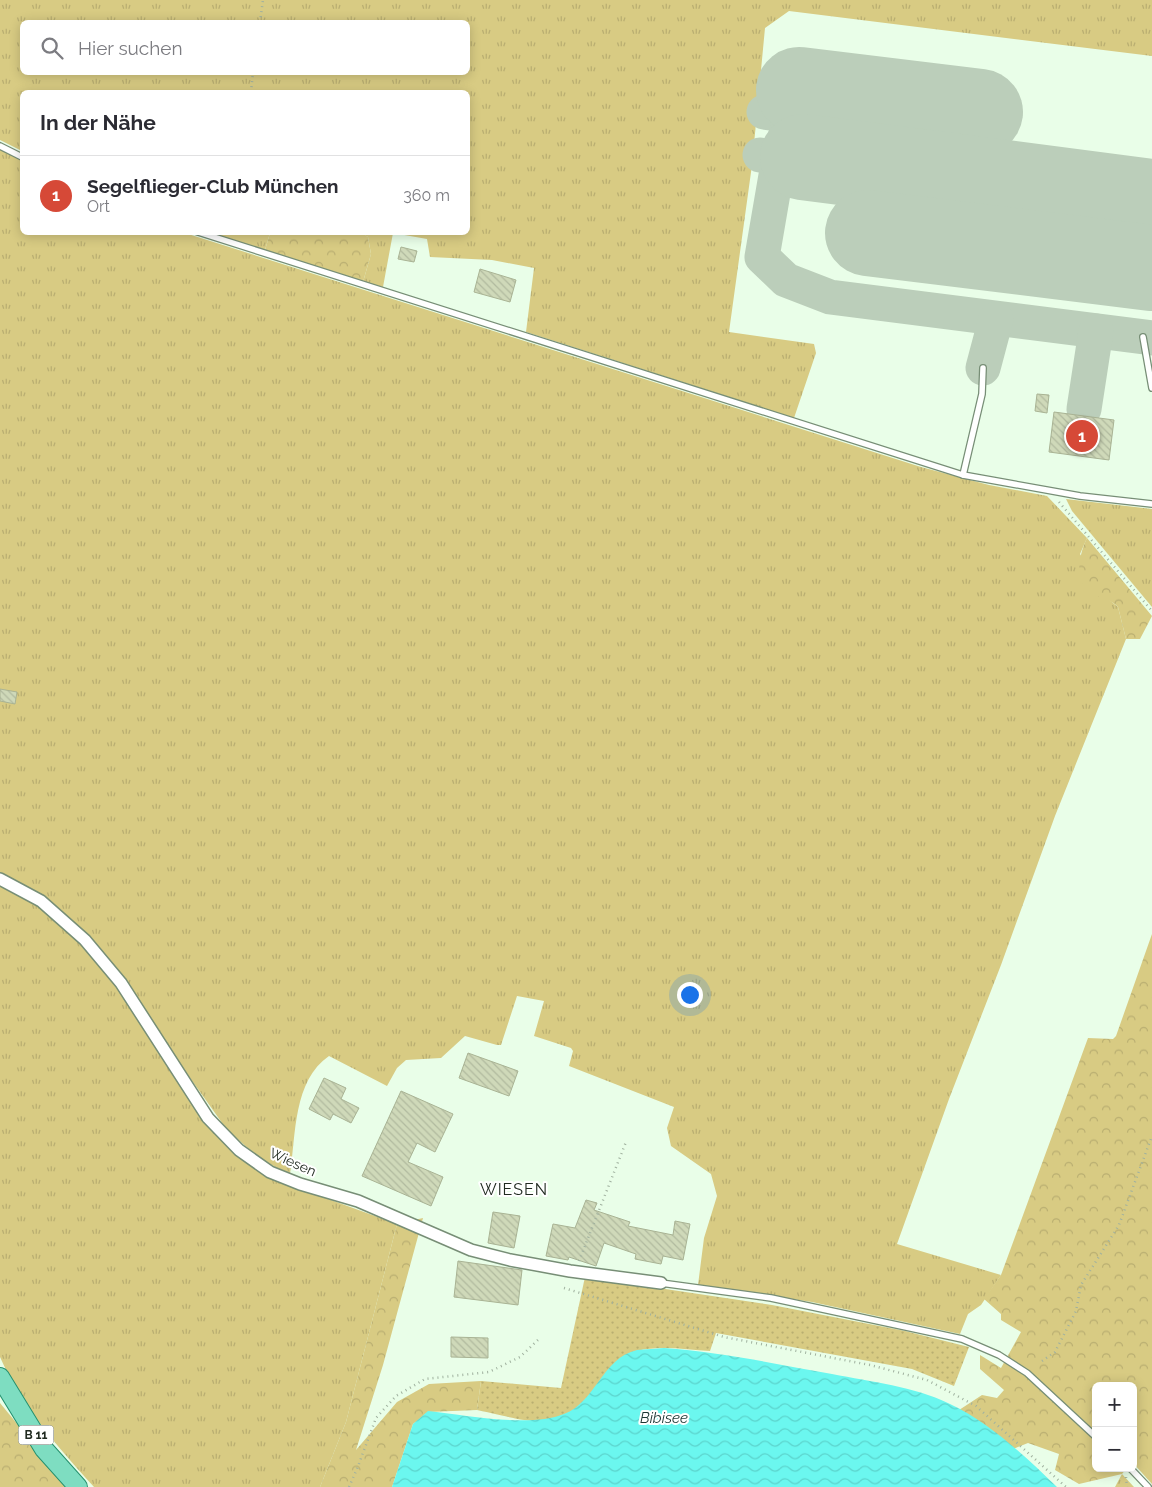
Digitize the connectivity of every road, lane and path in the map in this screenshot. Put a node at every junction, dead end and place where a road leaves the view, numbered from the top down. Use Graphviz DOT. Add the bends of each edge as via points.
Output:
graph roads {
  1 [pos="263,0"];
  2 [pos="260,20"];
  3 [pos="254,75"];
  4 [pos="251,90"];
  5 [pos="0,146"];
  6 [pos="20,156"];
  7 [pos="207,235"];
  8 [pos="1143,337"];
  9 [pos="983,368"];
  10 [pos="1152,388"];
  11 [pos="963,475"];
  12 [pos="1056,492"];
  13 [pos="1152,504"];
  14 [pos="1152,611"];
  15 [pos="0,879"];
  16 [pos="1152,1136"];
  17 [pos="626,1142"];
  18 [pos="570,1271"];
  19 [pos="661,1283"];
  20 [pos="564,1288"];
  21 [pos="539,1339"];
  22 [pos="1042,1361"];
  23 [pos="0,1377"];
  24 [pos="1092,1433"];
  25 [pos="1134,1472"];
  26 [pos="78,1487"];
  27 [pos="348,1487"];
  28 [pos="1066,1487"];
  29 [pos="1148,1487"];
  1 -- 2 [label="path"];
  3 -- 4 [label="path"];
  5 -- 6 [label="lane"];
  7 -- 11 [label="lane"];
  8 -- 10 [label="lane"];
  9 -- 11 [label="lane" via="982,394"];
  11 -- 12 [label="lane"];
  12 -- 13 [label="lane"];
  12 -- 14 [label="path" via="1063,508"];
  15 -- 18 [label="street, Wiesen" via="41,901 85,940 121,983 208,1118 239,1150 270,1172 358,1201 471,1250"];
  16 -- 22 [label="path" via="1119,1225 1081,1285 1076,1311 1055,1352"];
  17 -- 18 [label="path" via="580,1260"];
  18 -- 19 [label="street, Wiesen"];
  19 -- 24 [label="lane" via="771,1298 962,1339 999,1355 1027,1373"];
  20 -- 28 [label="path" via="724,1337 861,1363 927,1380 976,1406"];
  21 -- 27 [label="path" via="520,1357 488,1372 425,1379 396,1396 376,1418"];
  23 -- 26 [label="main road, B 11" via="44,1449"];
  25 -- 29 [label="lane"];
}
